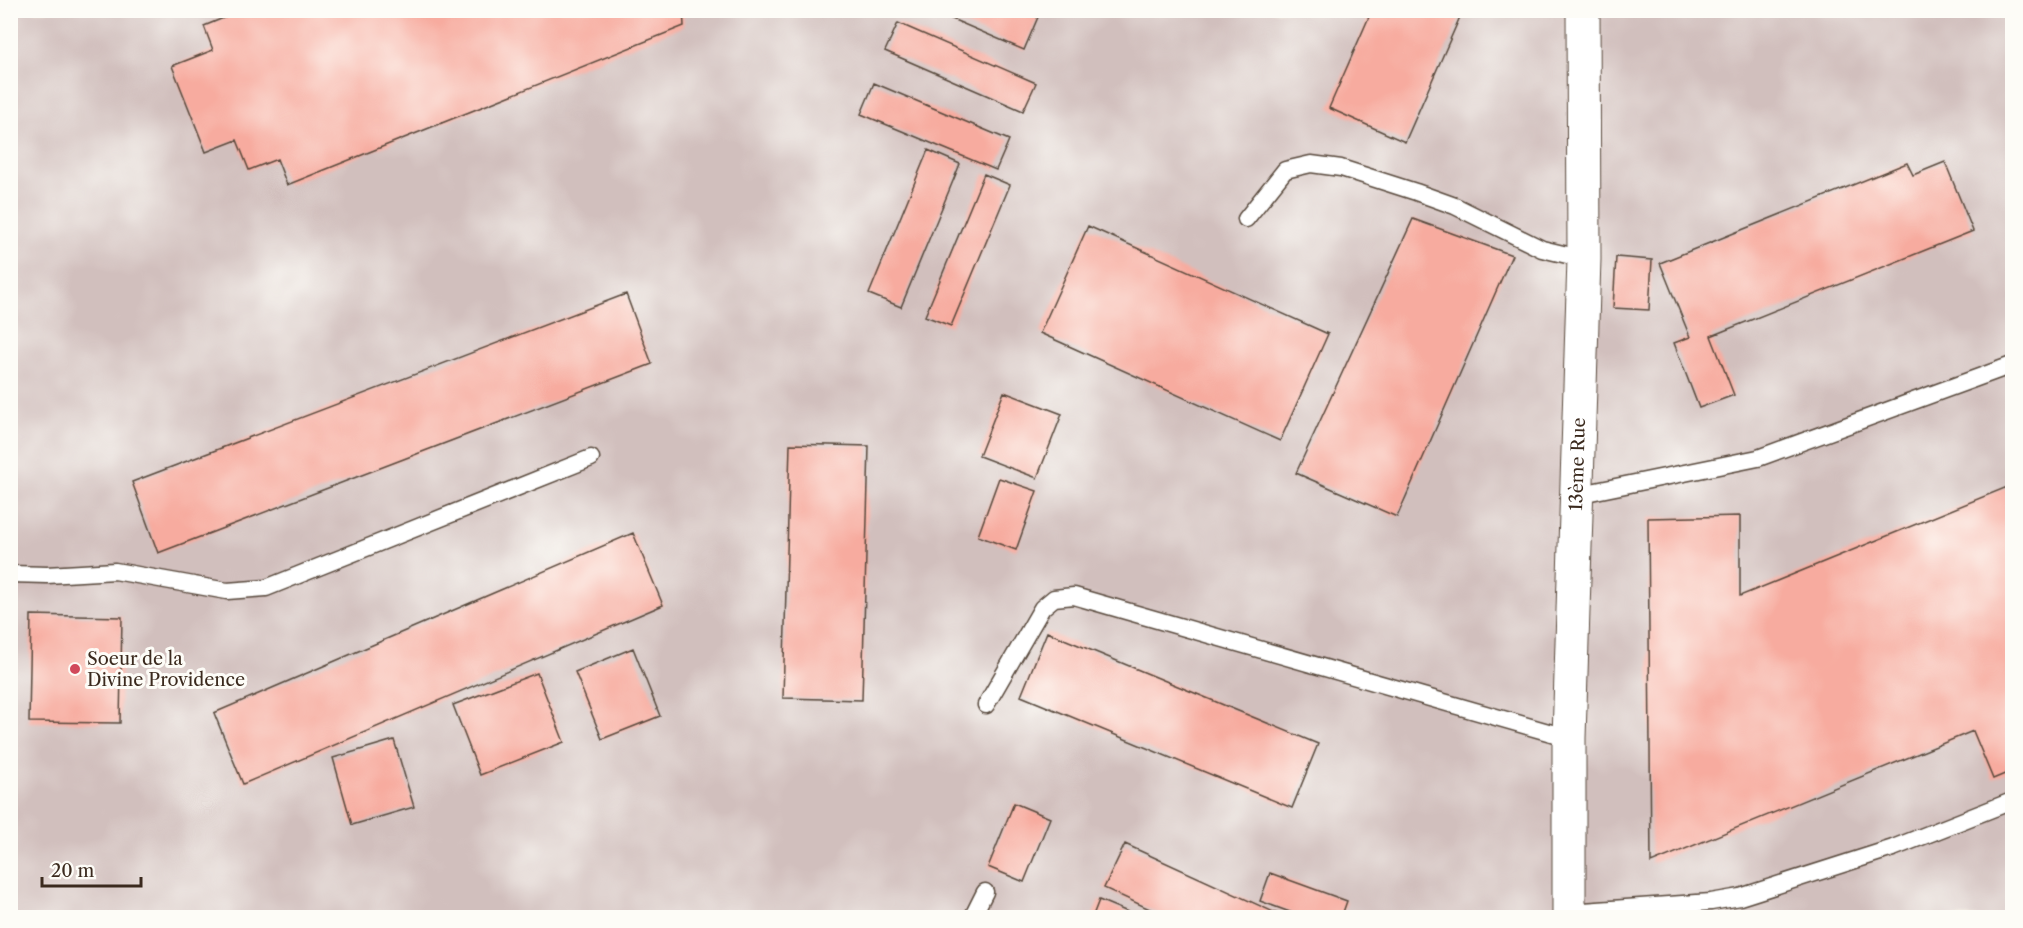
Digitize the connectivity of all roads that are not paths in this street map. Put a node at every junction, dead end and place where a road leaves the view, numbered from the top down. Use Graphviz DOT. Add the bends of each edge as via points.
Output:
graph roads {
  1 [pos="1583,10"];
  2 [pos="1246,219"];
  3 [pos="1584,259"];
  4 [pos="2013,365"];
  5 [pos="591,458"];
  6 [pos="1576,495"];
  7 [pos="10,574"];
  8 [pos="986,705"];
  9 [pos="1569,738"];
  10 [pos="2013,801"];
  11 [pos="985,892"];
  12 [pos="1569,915"];
  13 [pos="972,918"];
  1 -- 3 [label="street, 13ème Rue"];
  2 -- 3 [label="lane" via="1285,170 1311,164 1341,168 1416,192 1542,249"];
  3 -- 6 [label="street, 13ème Rue"];
  4 -- 6 [label="lane" via="1758,458"];
  5 -- 7 [label="lane" via="266,588 227,591 115,571"];
  6 -- 9 [label="street, 13ème Rue"];
  8 -- 9 [label="lane" via="1042,608 1054,598 1074,596"];
  9 -- 12 [label="street, 13ème Rue"];
  10 -- 12 [label="lane" via="1893,848 1740,897"];
  11 -- 13 [label="lane"];
}
